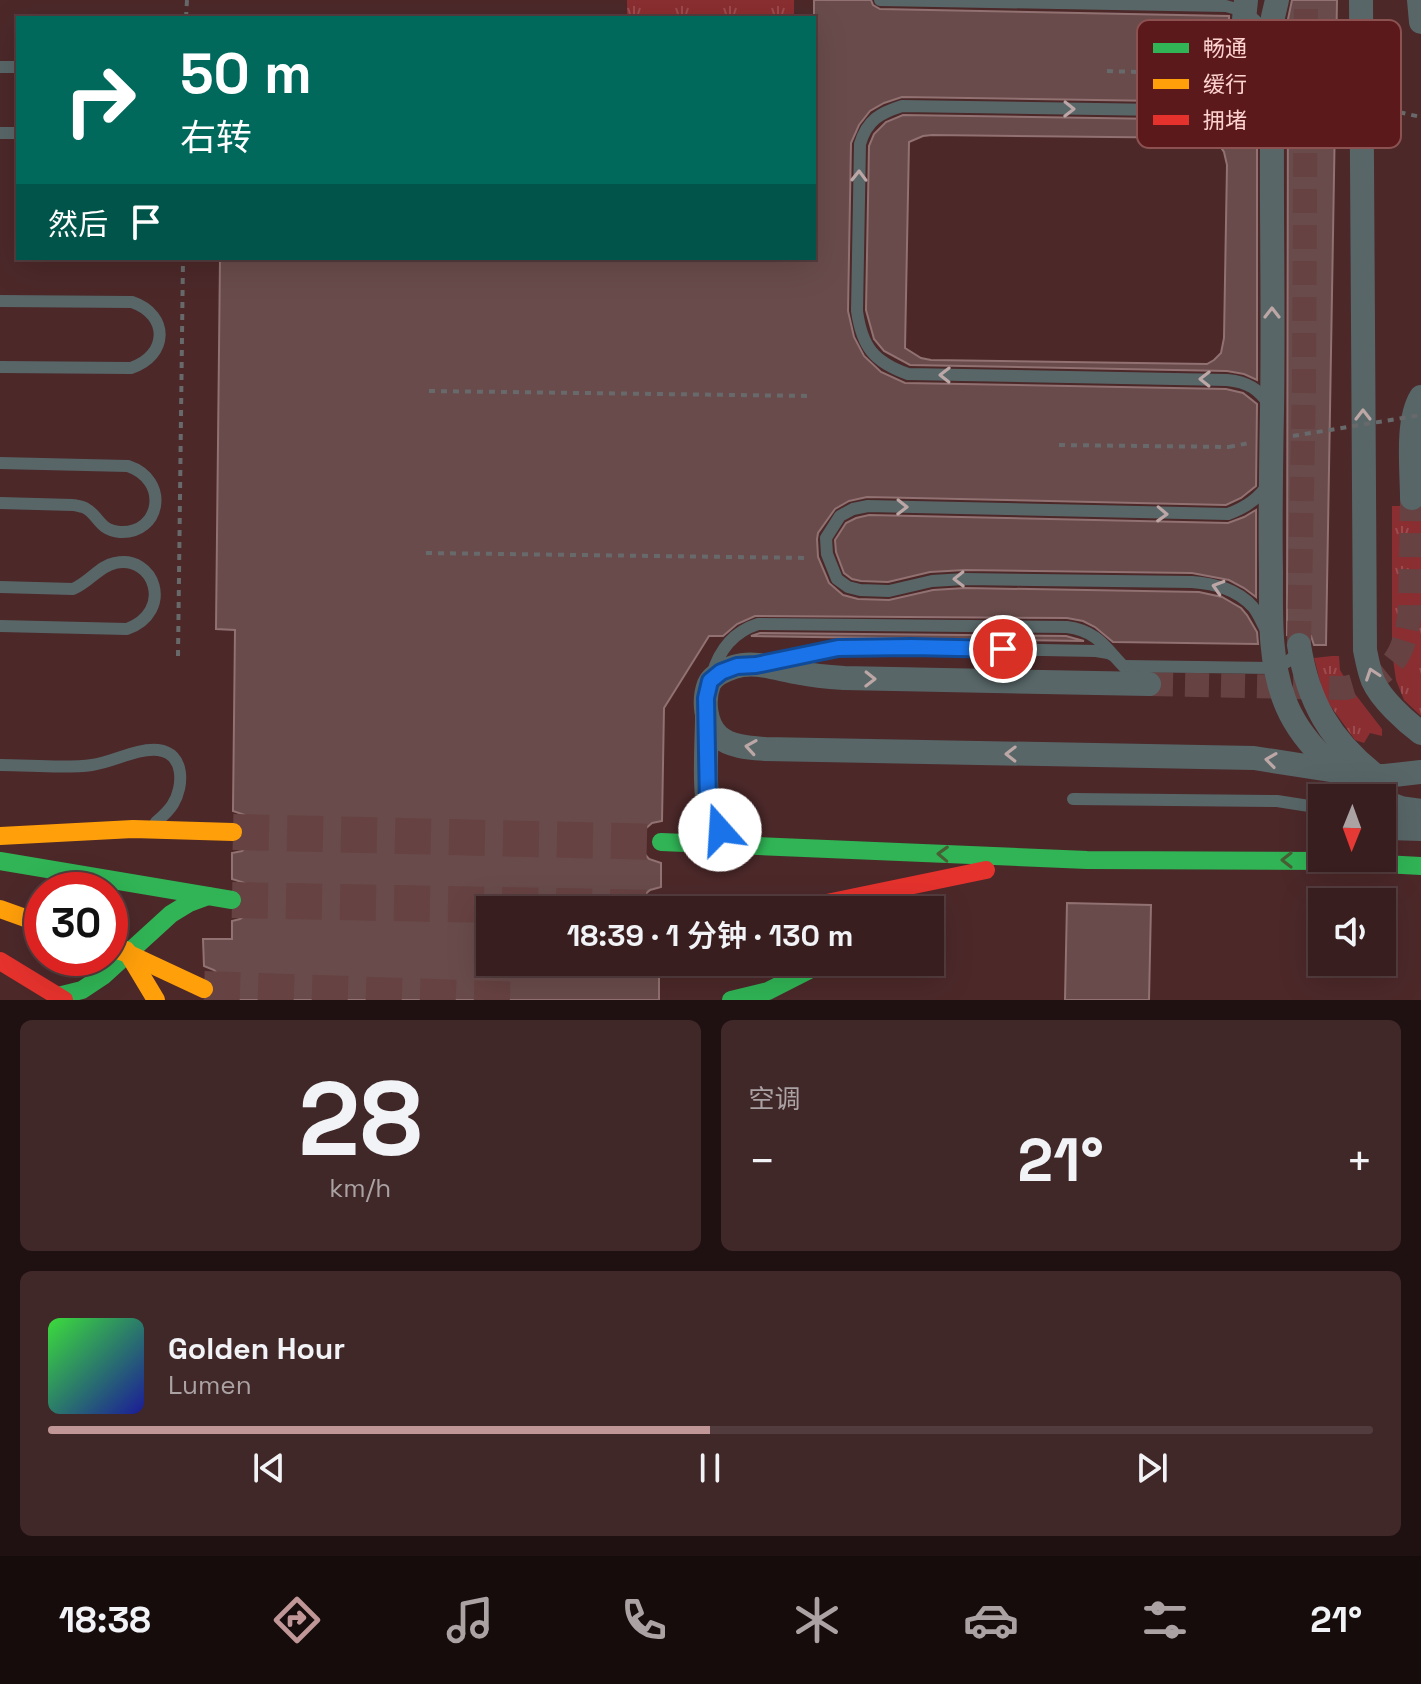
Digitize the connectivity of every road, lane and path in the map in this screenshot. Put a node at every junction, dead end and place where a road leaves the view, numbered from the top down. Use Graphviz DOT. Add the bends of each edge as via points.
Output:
graph roads {
  1 [pos="880,0"];
  2 [pos="1246,0"];
  3 [pos="1361,0"];
  4 [pos="1419,0"];
  5 [pos="1245,20"];
  6 [pos="1256,20"];
  7 [pos="1361,20"];
  8 [pos="1421,22"];
  9 [pos="1107,71"];
  10 [pos="1137,72"];
  11 [pos="1137,110"];
  12 [pos="1401,113"];
  13 [pos="1421,117"];
  14 [pos="1274,148"];
  15 [pos="1362,148"];
  16 [pos="183,260"];
  17 [pos="0,301"];
  18 [pos="0,367"];
  19 [pos="429,391"];
  20 [pos="812,396"];
  21 [pos="1421,397"];
  22 [pos="1272,409"];
  23 [pos="1421,415"];
  24 [pos="1288,437"];
  25 [pos="1259,442"];
  26 [pos="1059,445"];
  27 [pos="0,463"];
  28 [pos="1269,481"];
  29 [pos="1412,498"];
  30 [pos="0,503"];
  31 [pos="426,553"];
  32 [pos="809,558"];
  33 [pos="0,587"];
  34 [pos="0,626"];
  35 [pos="1272,640"];
  36 [pos="1300,647"];
  37 [pos="178,656"];
  38 [pos="1121,662"];
  39 [pos="756,665"];
  40 [pos="710,681"];
  41 [pos="1149,684"];
  42 [pos="707,718"];
  43 [pos="1421,733"];
  44 [pos="0,765"];
  45 [pos="1421,772"];
  46 [pos="1349,784"];
  47 [pos="1354,784"];
  48 [pos="1372,784"];
  49 [pos="1395,784"];
  50 [pos="1073,799"];
  51 [pos="1396,805"];
  52 [pos="1308,806"];
  53 [pos="1421,811"];
  54 [pos="37,815"];
  55 [pos="140,829"];
  56 [pos="233,832"];
  57 [pos="0,836"];
  58 [pos="661,842"];
  59 [pos="746,846"];
  60 [pos="1308,859"];
  61 [pos="1087,860"];
  62 [pos="0,861"];
  63 [pos="50,870"];
  64 [pos="53,872"];
  65 [pos="953,895"];
  66 [pos="208,896"];
  67 [pos="860,896"];
  68 [pos="232,900"];
  69 [pos="0,909"];
  70 [pos="24,918"];
  71 [pos="129,954"];
  72 [pos="0,961"];
  73 [pos="797,976"];
  74 [pos="204,989"];
  75 [pos="61,998"];
  76 [pos="156,1000"];
  77 [pos="731,1000"];
  1 -- 6 [label="lane, bridge" via="1226,6"];
  2 -- 5 [label="street"];
  7 -- 3 [label="street, one-way"];
  4 -- 8 [label="street"];
  9 -- 10 [label="path, bridge"];
  22 -- 11 [label="lane, one-way" via="1256,388 1242,381 908,374 878,360 866,345 857,311 860,144 868,124 902,106"];
  12 -- 13 [label="path, bridge"];
  22 -- 14 [label="street, one-way, bridge"];
  43 -- 15 [label="street, one-way" via="1380,693 1365,650"];
  16 -- 37 [label="path"];
  17 -- 18 [label="lane" via="132,302 150,312 159,330 150,359 131,368"];
  19 -- 20 [label="path"];
  21 -- 29 [label="street" via="1412,422"];
  22 -- 28 [label="street, bridge"];
  23 -- 24 [label="path, bridge"];
  25 -- 26 [label="path, bridge" via="1229,447"];
  27 -- 30 [label="lane" via="128,466 146,475 155,504 137,529 116,532 73,505"];
  28 -- 35 [label="street, bridge"];
  35 -- 28 [label="lane, one-way, bridge" via="1253,607 1236,593 1207,583 965,579 889,591 860,590 837,579 826,538 840,516 868,506 1228,514 1251,503"];
  31 -- 32 [label="path"];
  33 -- 34 [label="lane" via="73,589 107,565 128,562 146,572 155,601 145,619 127,629"];
  35 -- 47 [label="street, bridge" via="1284,700 1302,733"];
  36 -- 38 [label="lane" via="1290,661 1271,668"];
  36 -- 48 [label="street" via="1310,692 1330,730"];
  38 -- 39 [label="lane" via="1096,651 864,647"];
  38 -- 40 [label="lane" via="1094,635 1067,627 758,624 729,642"];
  38 -- 41 [label="lane"];
  39 -- 40 [label="street" via="737,666"];
  39 -- 41 [label="street, one-way" via="844,678"];
  40 -- 42 [label="street"];
  46 -- 42 [label="street, one-way" via="1254,758 747,747 718,735"];
  42 -- 59 [label="street" via="708,806 720,830"];
  44 -- 55 [label="lane" via="88,766 143,751 168,753 181,770 173,806"];
  45 -- 49 [label="street"];
  50 -- 52 [label="lane"];
  51 -- 53 [label="street"];
  54 -- 55 [label="main road"];
  55 -- 56 [label="main road"];
  55 -- 57 [label="main road"];
  58 -- 59 [label="main road"];
  61 -- 59 [label="main road, one-way"];
  60 -- 61 [label="main road, one-way"];
  61 -- 65 [label="main road"];
  61 -- 67 [label="main road" via="980,871"];
  62 -- 63 [label="main road"];
  63 -- 64 [label="main road"];
  63 -- 66 [label="main road"];
  66 -- 68 [label="main road"];
  66 -- 71 [label="main road" via="171,914"];
  69 -- 70 [label="main road"];
  71 -- 74 [label="main road"];
  71 -- 75 [label="main road" via="82,990"];
  71 -- 76 [label="main road"];
  72 -- 75 [label="main road"];
  73 -- 77 [label="main road" via="768,991"];
}
